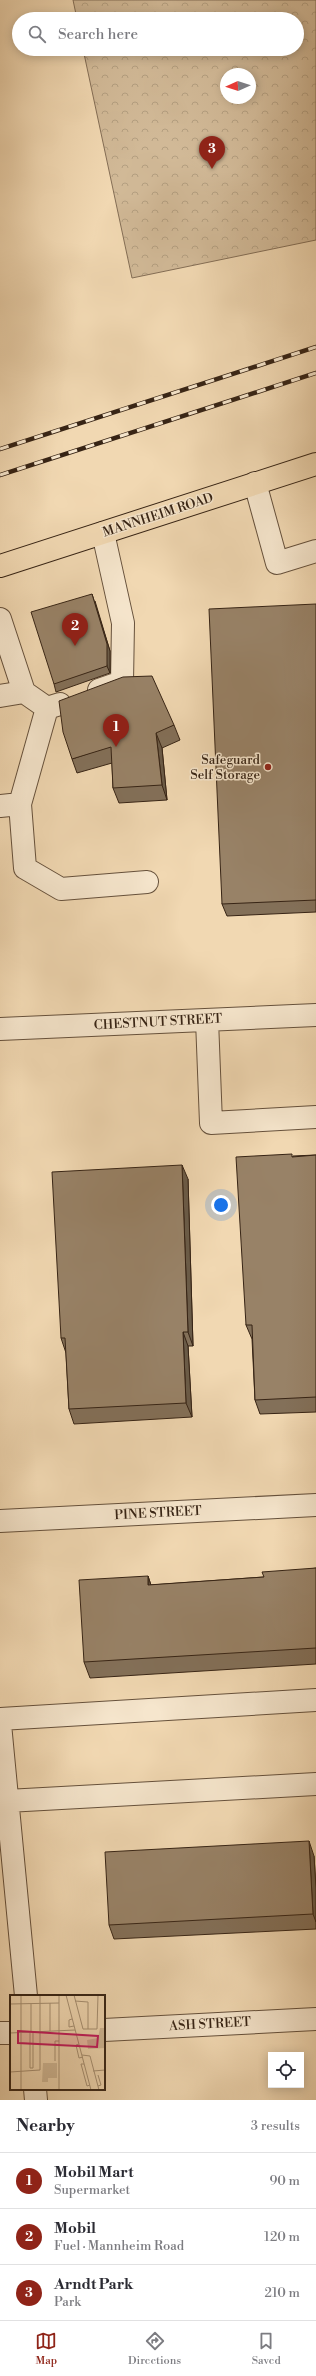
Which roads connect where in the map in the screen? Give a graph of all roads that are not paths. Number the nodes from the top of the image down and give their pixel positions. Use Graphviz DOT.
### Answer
graph roads {
  1 [pos="316,464"];
  2 [pos="255,483"];
  3 [pos="103,533"];
  4 [pos="316,551"];
  5 [pos="0,566"];
  6 [pos="0,619"];
  7 [pos="24,692"];
  8 [pos="0,696"];
  9 [pos="47,708"];
  10 [pos="10,805"];
  11 [pos="147,882"];
  12 [pos="316,1014"];
  13 [pos="207,1020"];
  14 [pos="0,1029"];
  15 [pos="316,1118"];
  16 [pos="316,1505"];
  17 [pos="0,1521"];
  18 [pos="316,1700"];
  19 [pos="0,1719"];
  20 [pos="0,1724"];
  21 [pos="2,1768"];
  22 [pos="316,1784"];
  23 [pos="7,1801"];
  24 [pos="26,1995"];
  25 [pos="316,2019"];
  26 [pos="105,2030"];
  27 [pos="35,2090"];
  28 [pos="36,2100"];
  1 -- 2 [label="main road, MANNHEIM ROAD"];
  2 -- 3 [label="main road, MANNHEIM ROAD"];
  2 -- 4 [label="street"];
  3 -- 5 [label="main road, MANNHEIM ROAD"];
  3 -- 9 [label="street"];
  6 -- 7 [label="street"];
  7 -- 8 [label="street"];
  7 -- 9 [label="street"];
  9 -- 10 [label="street"];
  10 -- 11 [label="street"];
  12 -- 13 [label="street, CHESTNUT STREET"];
  13 -- 14 [label="street, CHESTNUT STREET"];
  13 -- 15 [label="street"];
  16 -- 17 [label="street, PINE STREET"];
  18 -- 19 [label="street"];
  20 -- 21 [label="street"];
  21 -- 23 [label="street"];
  22 -- 23 [label="street"];
  23 -- 24 [label="street"];
  25 -- 26 [label="street, ASH STREET"];
  27 -- 28 [label="street"];
}
